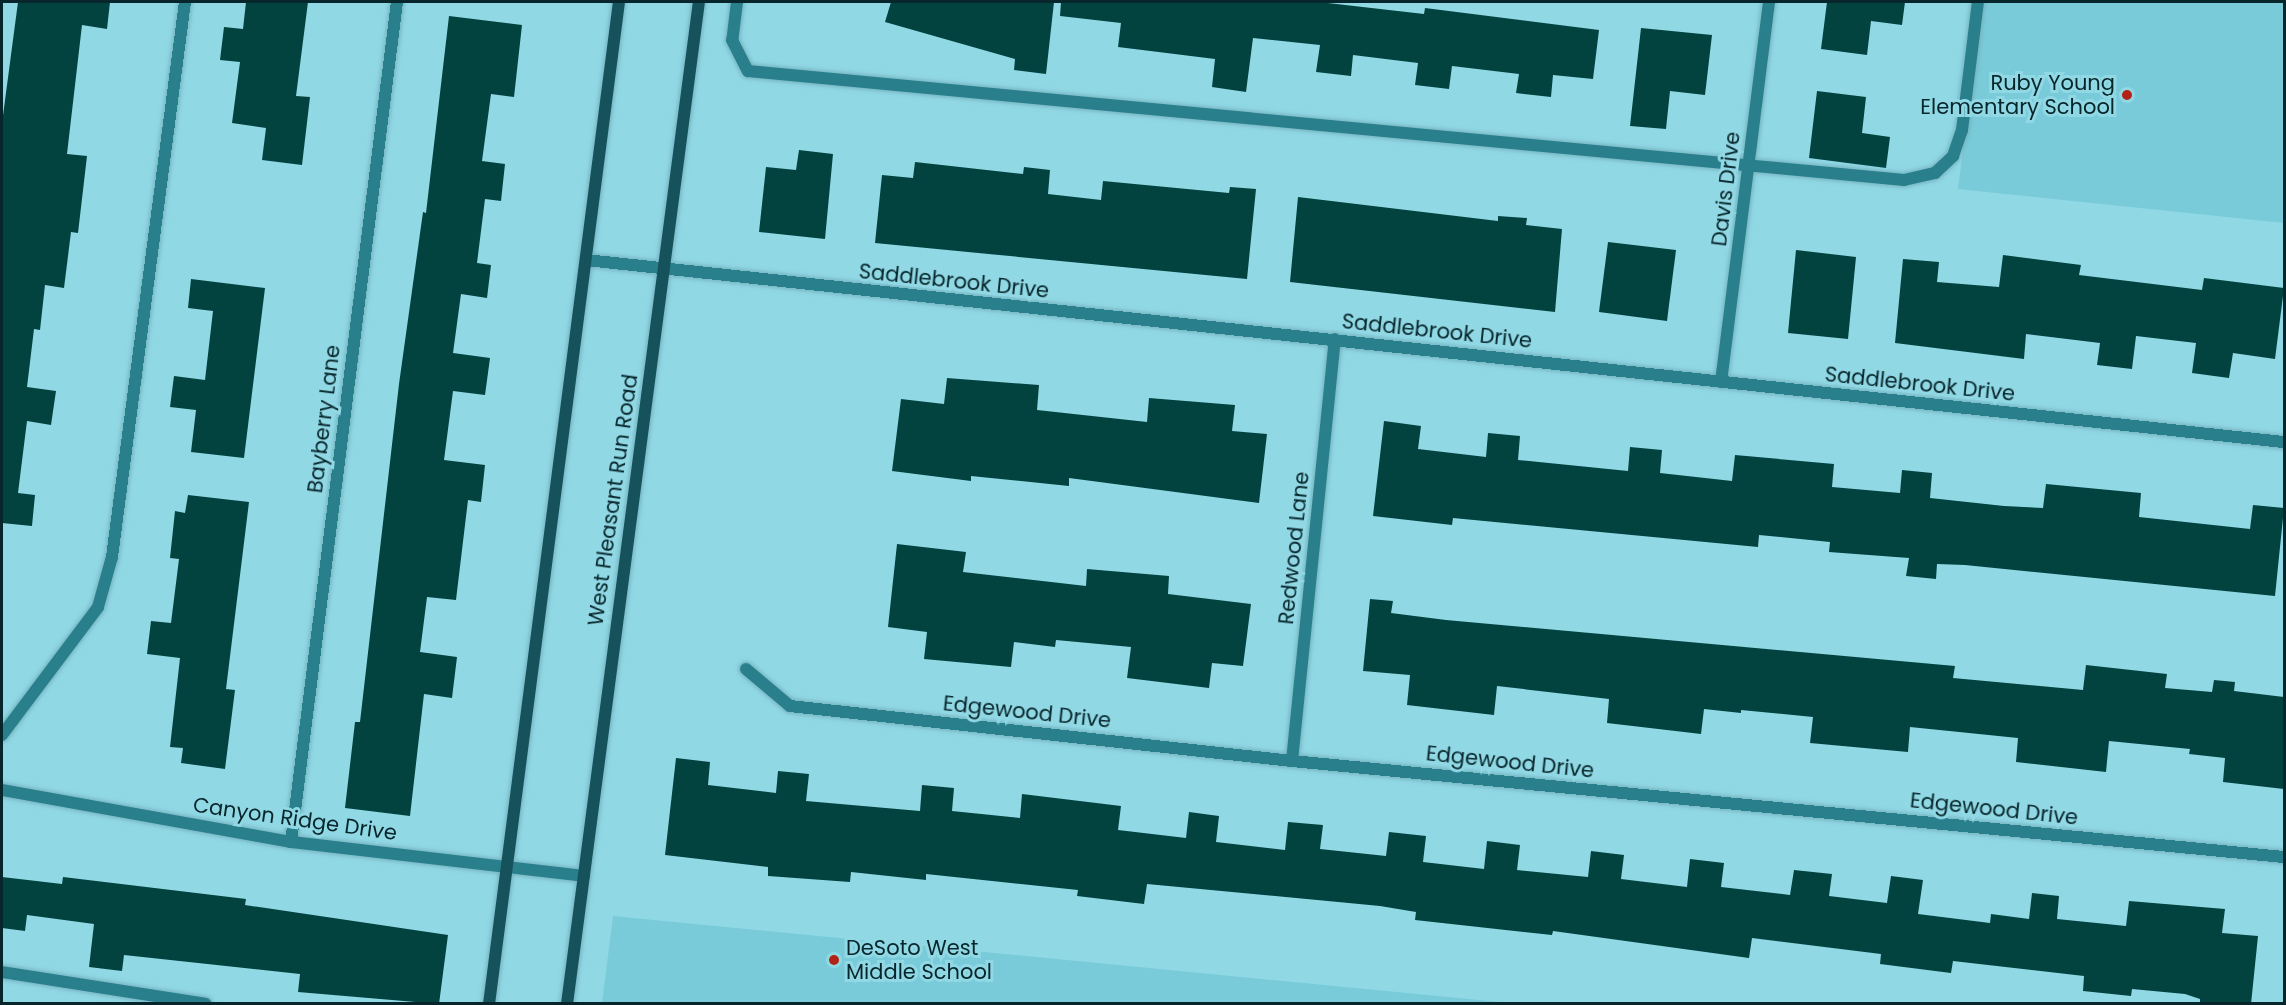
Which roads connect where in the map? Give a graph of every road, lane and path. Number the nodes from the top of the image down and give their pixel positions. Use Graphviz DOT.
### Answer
graph roads {
  1 [pos="185,2"];
  2 [pos="397,2"];
  3 [pos="619,2"];
  4 [pos="699,2"];
  5 [pos="737,2"];
  6 [pos="1769,2"];
  7 [pos="1978,2"];
  8 [pos="1748,168"];
  9 [pos="586,260"];
  10 [pos="663,271"];
  11 [pos="1335,339"];
  12 [pos="1721,382"];
  13 [pos="2284,442"];
  14 [pos="746,669"];
  15 [pos="2,735"];
  16 [pos="1292,760"];
  17 [pos="2,790"];
  18 [pos="291,842"];
  19 [pos="2284,857"];
  20 [pos="507,867"];
  21 [pos="584,876"];
  22 [pos="2,972"];
  23 [pos="206,1004"];
  24 [pos="489,1004"];
  25 [pos="567,1004"];
  1 -- 15 [label="street"];
  2 -- 18 [label="street, Bayberry Lane"];
  3 -- 9 [label="main road"];
  4 -- 10 [label="main road, West Pleasant Run Road"];
  5 -- 8 [label="street"];
  6 -- 8 [label="street, Davis Drive"];
  7 -- 8 [label="street"];
  8 -- 12 [label="street, Davis Drive"];
  9 -- 10 [label="street, Saddlebrook Drive"];
  9 -- 20 [label="main road"];
  10 -- 11 [label="street, Saddlebrook Drive"];
  10 -- 21 [label="main road, West Pleasant Run Road"];
  11 -- 12 [label="street, Saddlebrook Drive"];
  11 -- 16 [label="street, Redwood Lane"];
  12 -- 13 [label="street, Saddlebrook Drive"];
  14 -- 16 [label="street, Edgewood Drive"];
  16 -- 19 [label="street, Edgewood Drive"];
  17 -- 18 [label="street, Canyon Ridge Drive"];
  18 -- 20 [label="street, Canyon Ridge Drive"];
  20 -- 21 [label="street, Canyon Ridge Drive"];
  20 -- 24 [label="main road"];
  21 -- 25 [label="main road, West Pleasant Run Road"];
  22 -- 23 [label="street"];
}
